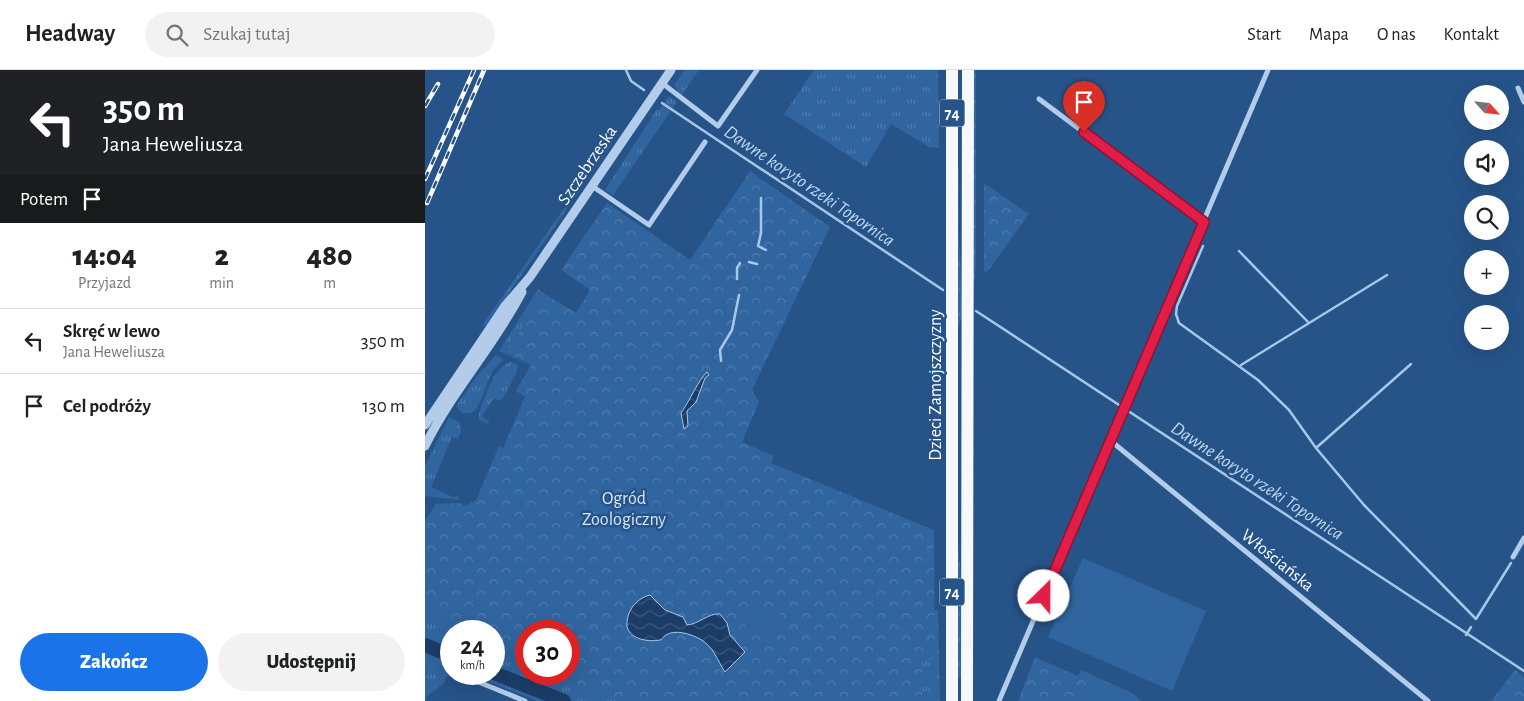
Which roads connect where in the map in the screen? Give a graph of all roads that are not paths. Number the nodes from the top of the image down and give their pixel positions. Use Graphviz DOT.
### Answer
graph roads {
  1 [pos="671,70"];
  2 [pos="757,70"];
  3 [pos="953,70"];
  4 [pos="968,70"];
  5 [pos="1268,70"];
  6 [pos="662,84"];
  7 [pos="1518,88"];
  8 [pos="1039,100"];
  9 [pos="1524,102"];
  10 [pos="705,142"];
  11 [pos="592,186"];
  12 [pos="1204,222"];
  13 [pos="530,277"];
  14 [pos="425,425"];
  15 [pos="1111,441"];
  16 [pos="425,446"];
  17 [pos="1524,538"];
  18 [pos="1513,557"];
  19 [pos="486,685"];
  20 [pos="525,701"];
  21 [pos="952,701"];
  22 [pos="967,701"];
  23 [pos="999,701"];
  24 [pos="1428,701"];
  1 -- 6 [label="street, Szczebrzeska"];
  2 -- 6 [label="street"];
  3 -- 21 [label="main road, Dzieci Zamojszczyzny / 74"];
  4 -- 22 [label="main road, Dzieci Zamojszczyzny / 74"];
  5 -- 12 [label="street"];
  6 -- 11 [label="street, Szczebrzeska"];
  7 -- 9 [label="street"];
  8 -- 12 [label="street"];
  10 -- 11 [label="street"];
  11 -- 13 [label="street, Szczebrzeska"];
  12 -- 15 [label="street"];
  13 -- 14 [label="street, Szczebrzeska"];
  13 -- 16 [label="street, Szczebrzeska"];
  15 -- 23 [label="street"];
  15 -- 24 [label="street, Włościańska"];
  17 -- 18 [label="street"];
  19 -- 20 [label="street"];
}
